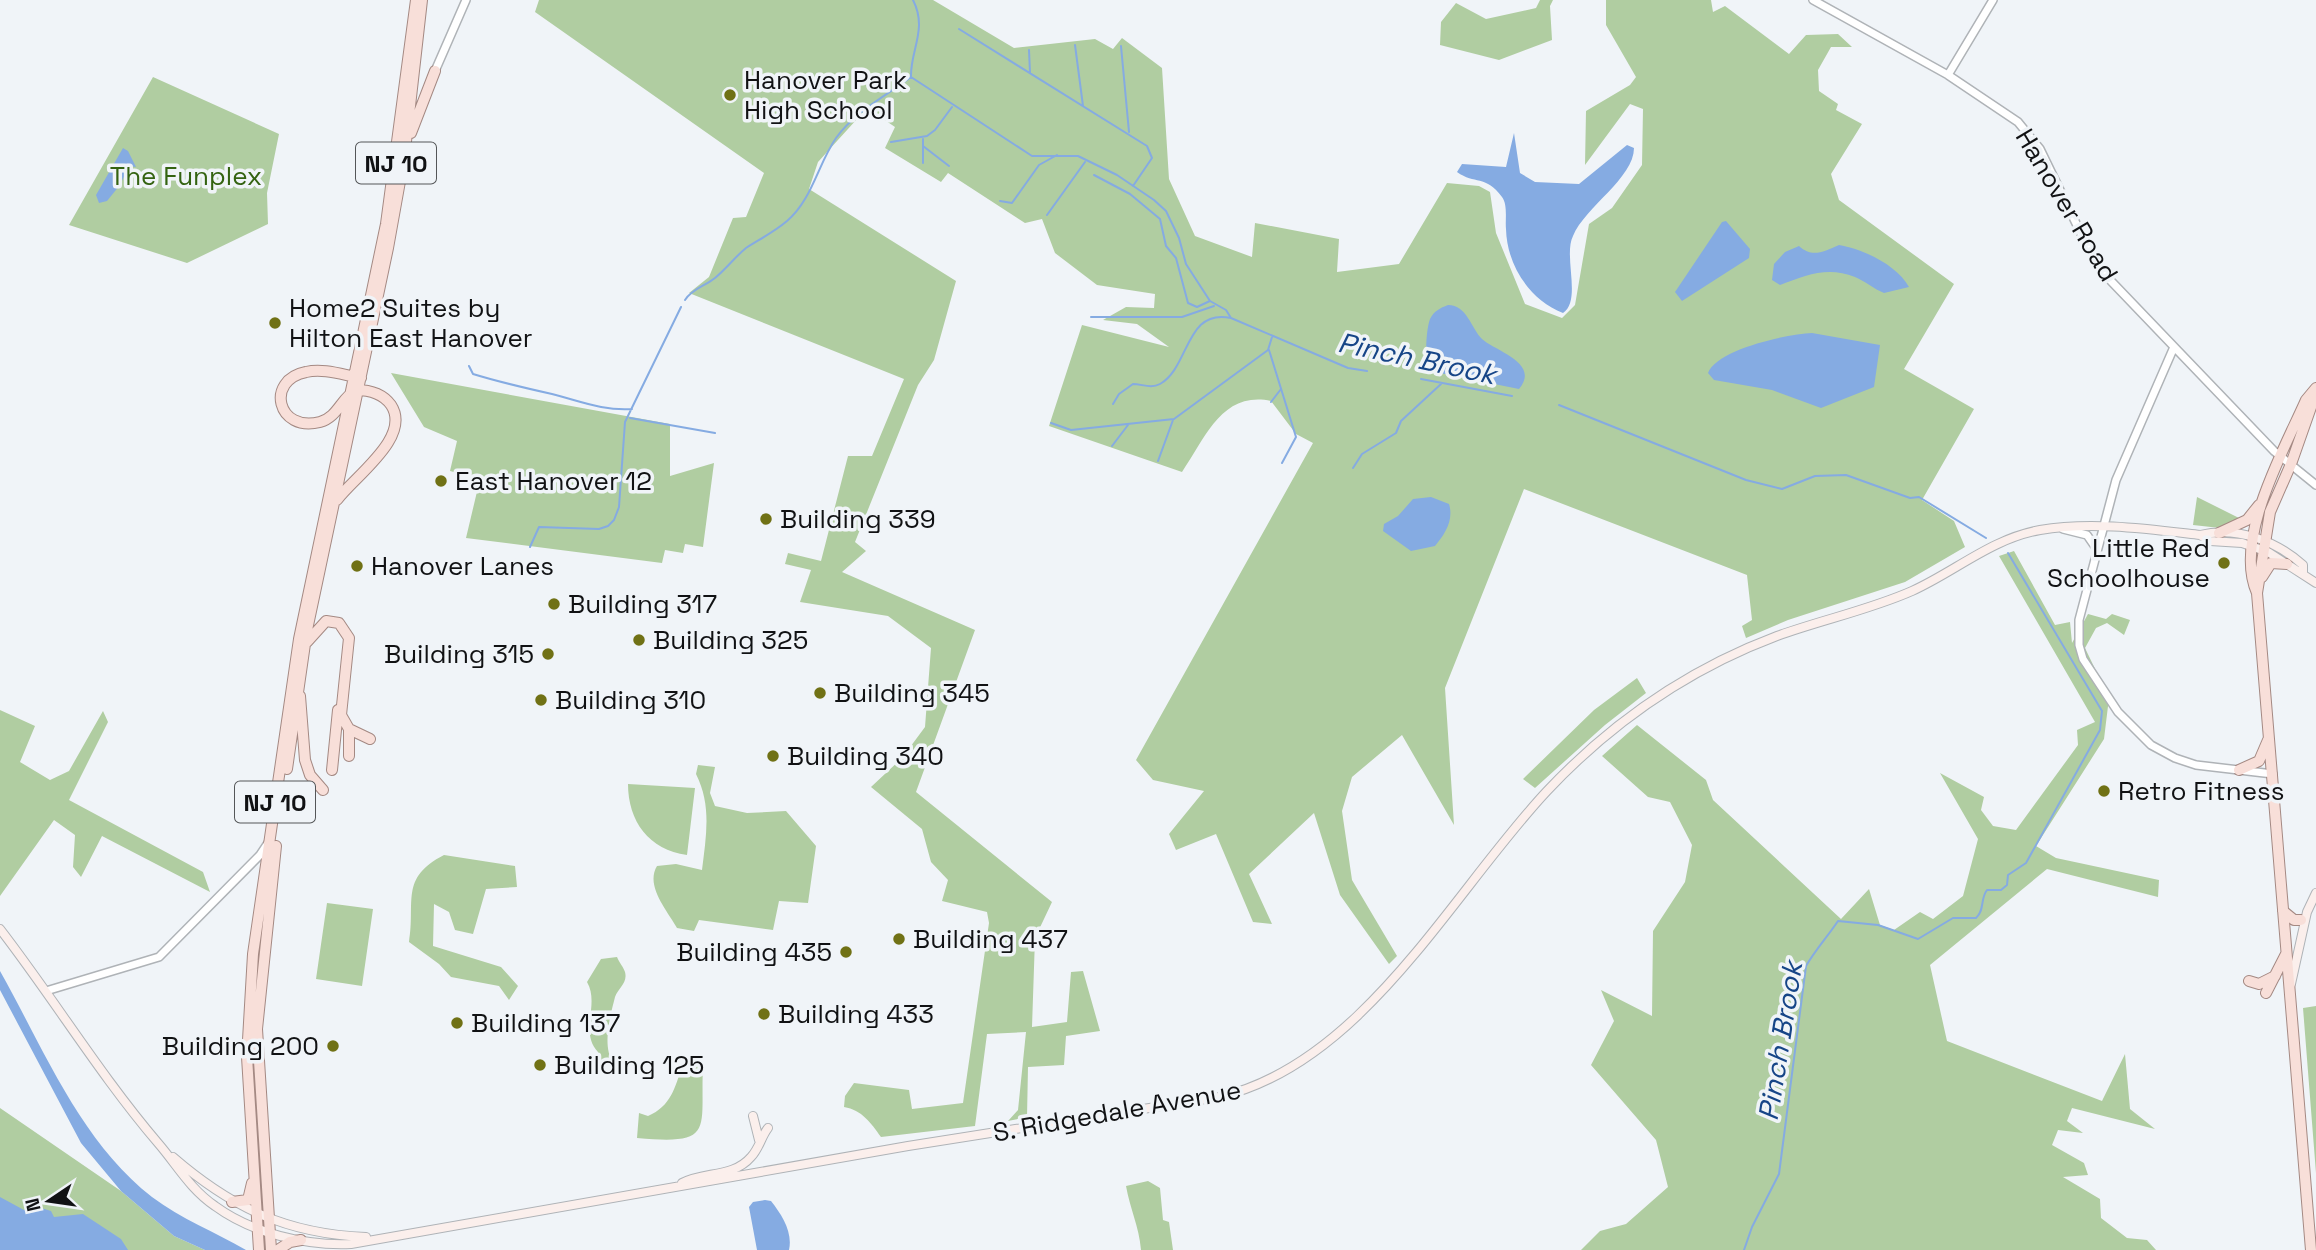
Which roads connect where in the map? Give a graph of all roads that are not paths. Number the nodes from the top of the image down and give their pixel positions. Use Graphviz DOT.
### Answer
graph roads {
  1 [pos="415,0"];
  2 [pos="422,0"];
  3 [pos="466,0"];
  4 [pos="1813,0"];
  5 [pos="1993,0"];
  6 [pos="435,71"];
  7 [pos="1948,75"];
  8 [pos="404,150"];
  9 [pos="2174,347"];
  10 [pos="358,377"];
  11 [pos="2316,387"];
  12 [pos="355,392"];
  13 [pos="2316,393"];
  14 [pos="2282,457"];
  15 [pos="2291,464"];
  16 [pos="2316,485"];
  17 [pos="2263,499"];
  18 [pos="335,503"];
  19 [pos="2059,528"];
  20 [pos="2103,528"];
  21 [pos="2220,533"];
  22 [pos="2200,535"];
  23 [pos="2258,543"];
  24 [pos="2097,550"];
  25 [pos="2287,564"];
  26 [pos="2304,573"];
  27 [pos="2260,581"];
  28 [pos="2316,583"];
  29 [pos="2257,593"];
  30 [pos="305,643"];
  31 [pos="298,688"];
  32 [pos="343,690"];
  33 [pos="349,729"];
  34 [pos="2269,736"];
  35 [pos="370,739"];
  36 [pos="349,756"];
  37 [pos="305,760"];
  38 [pos="2239,770"];
  39 [pos="2273,774"];
  40 [pos="323,790"];
  41 [pos="270,837"];
  42 [pos="2316,893"];
  43 [pos="2283,911"];
  44 [pos="2304,916"];
  45 [pos="0,929"];
  46 [pos="2287,954"];
  47 [pos="2276,975"];
  48 [pos="2249,981"];
  49 [pos="2289,987"];
  50 [pos="46,990"];
  51 [pos="2266,993"];
  52 [pos="753,1116"];
  53 [pos="768,1128"];
  54 [pos="759,1140"];
  55 [pos="160,1146"];
  56 [pos="255,1169"];
  57 [pos="673,1189"];
  58 [pos="232,1202"];
  59 [pos="258,1215"];
  60 [pos="270,1219"];
  61 [pos="259,1228"];
  62 [pos="270,1232"];
  63 [pos="382,1238"];
  64 [pos="301,1241"];
  65 [pos="259,1245"];
  66 [pos="273,1248"];
  67 [pos="2311,1250"];
  1 -- 10 [label="main road, NJ 10"];
  2 -- 8 [label="main road, NJ 10"];
  3 -- 6 [label="street"];
  4 -- 7 [label="street, Hanover Road"];
  5 -- 7 [label="street"];
  6 -- 8 [label="main road"];
  7 -- 9 [label="street, Hanover Road"];
  8 -- 10 [label="main road, NJ 10"];
  9 -- 14 [label="street, Hanover Road"];
  9 -- 20 [label="street"];
  10 -- 12 [label="main road, NJ 10"];
  10 -- 12 [label="main road"];
  11 -- 14 [label="main road"];
  12 -- 18 [label="main road, NJ 10"];
  12 -- 18 [label="main road"];
  12 -- 41 [label="main road, NJ 10"];
  13 -- 15 [label="main road"];
  14 -- 15 [label="street, Hanover Road"];
  14 -- 17 [label="main road"];
  15 -- 16 [label="street, Hanover Road"];
  15 -- 23 [label="main road"];
  17 -- 21 [label="main road"];
  17 -- 23 [label="main road"];
  18 -- 30 [label="main road, NJ 10"];
  19 -- 20 [label="main road, S. Ridgedale Avenue"];
  19 -- 24 [label="street"];
  19 -- 57 [label="main road, S. Ridgedale Avenue"];
  20 -- 22 [label="main road, S. Ridgedale Avenue"];
  20 -- 24 [label="street"];
  21 -- 22 [label="main road"];
  21 -- 23 [label="main road"];
  22 -- 23 [label="main road"];
  23 -- 25 [label="main road"];
  23 -- 26 [label="main road"];
  23 -- 27 [label="main road"];
  23 -- 29 [label="main road"];
  24 -- 38 [label="street"];
  25 -- 26 [label="main road"];
  25 -- 27 [label="main road"];
  26 -- 28 [label="main road"];
  27 -- 29 [label="main road"];
  29 -- 34 [label="main road"];
  30 -- 31 [label="main road, NJ 10"];
  30 -- 32 [label="main road"];
  31 -- 37 [label="main road"];
  31 -- 60 [label="main road, NJ 10"];
  32 -- 33 [label="main road"];
  32 -- 37 [label="main road"];
  33 -- 35 [label="main road"];
  33 -- 36 [label="main road"];
  34 -- 38 [label="main road"];
  34 -- 39 [label="main road"];
  37 -- 40 [label="main road"];
  38 -- 39 [label="street"];
  39 -- 43 [label="main road"];
  41 -- 50 [label="street"];
  41 -- 56 [label="main road, NJ 10"];
  42 -- 44 [label="main road"];
  43 -- 44 [label="main road"];
  43 -- 46 [label="main road"];
  44 -- 49 [label="main road"];
  45 -- 50 [label="main road"];
  46 -- 47 [label="main road"];
  46 -- 49 [label="main road"];
  47 -- 48 [label="main road"];
  47 -- 51 [label="main road"];
  49 -- 67 [label="main road"];
  50 -- 55 [label="main road"];
  52 -- 54 [label="main road"];
  53 -- 54 [label="main road"];
  54 -- 57 [label="main road"];
  55 -- 58 [label="main road"];
  55 -- 61 [label="main road"];
  56 -- 58 [label="main road"];
  56 -- 59 [label="main road, NJ 10"];
  57 -- 63 [label="main road"];
  58 -- 59 [label="main road"];
  59 -- 60 [label="main road"];
  59 -- 61 [label="main road, NJ 10"];
  60 -- 62 [label="main road, NJ 10"];
  60 -- 63 [label="main road"];
  61 -- 62 [label="main road"];
  61 -- 65 [label="main road, NJ 10"];
  62 -- 64 [label="main road"];
  62 -- 66 [label="main road, NJ 10"];
  63 -- 64 [label="main road"];
  64 -- 66 [label="main road"];
}
